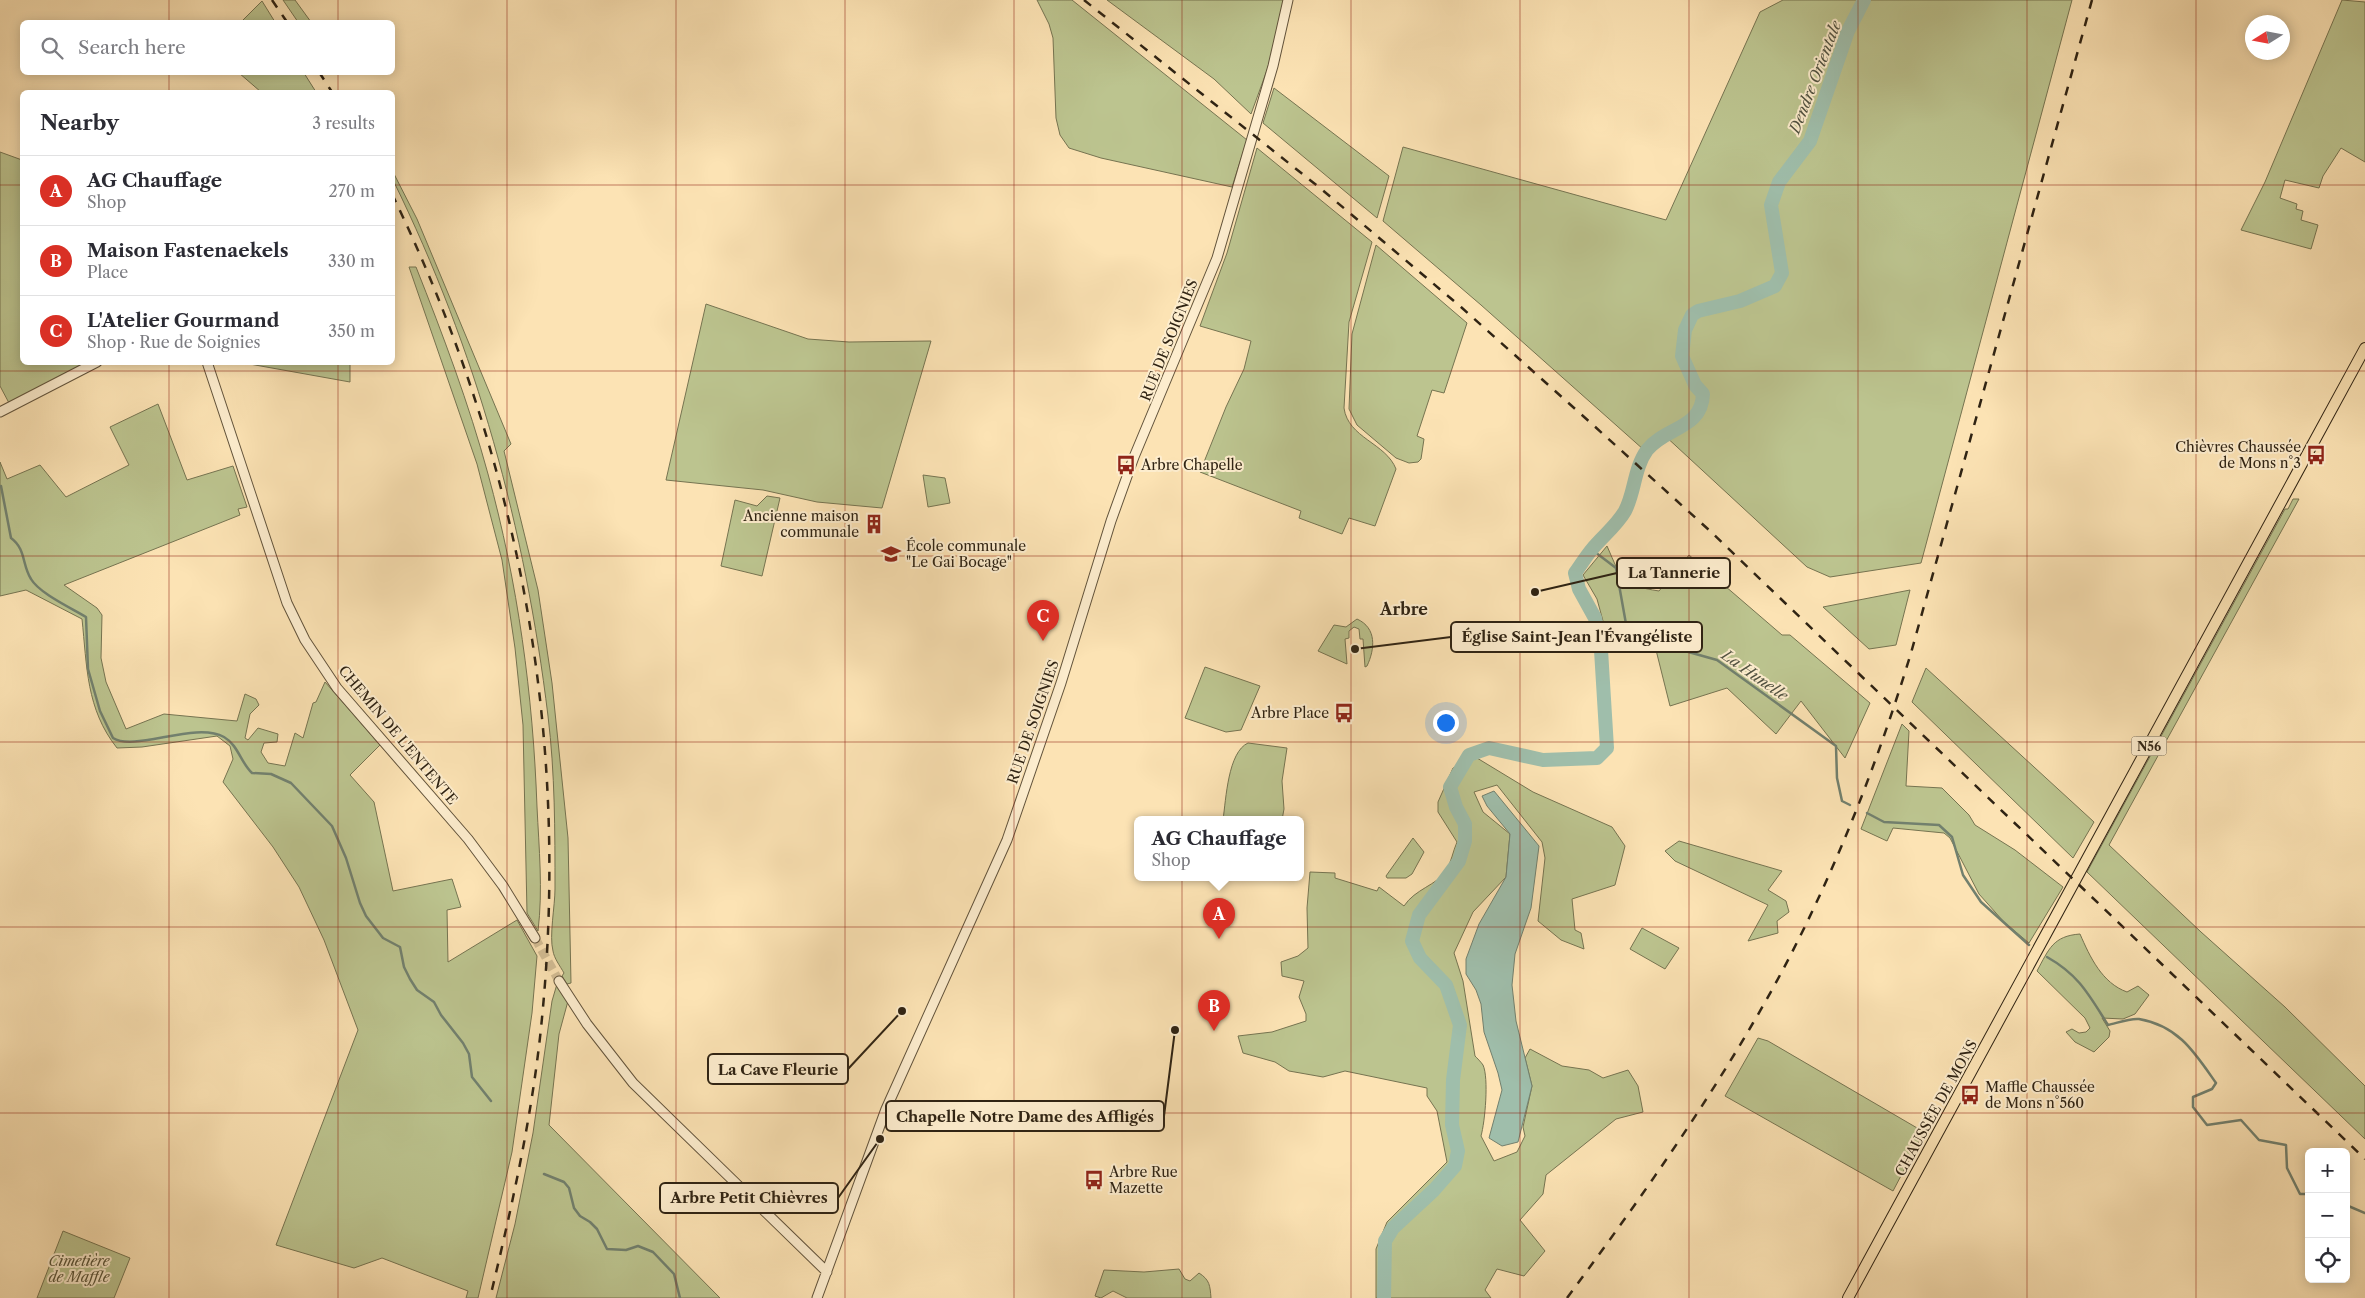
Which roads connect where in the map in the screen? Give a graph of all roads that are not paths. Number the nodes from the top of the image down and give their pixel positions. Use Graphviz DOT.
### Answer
graph roads {
  1 [pos="1288,0"];
  2 [pos="2365,348"];
  3 [pos="91,365"];
  4 [pos="209,365"];
  5 [pos="0,412"];
  6 [pos="535,938"];
  7 [pos="559,981"];
  8 [pos="827,1272"];
  9 [pos="817,1298"];
  10 [pos="1848,1298"];
  1 -- 8 [label="street, RUE DE SOIGNIES"];
  2 -- 10 [label="main road, CHAUSSÉE DE MONS / N56"];
  3 -- 5 [label="street"];
  4 -- 6 [label="street, CHEMIN DE L'ENTENTE"];
  7 -- 8 [label="street"];
  8 -- 9 [label="street, RUE DE SOIGNIES"];
}
